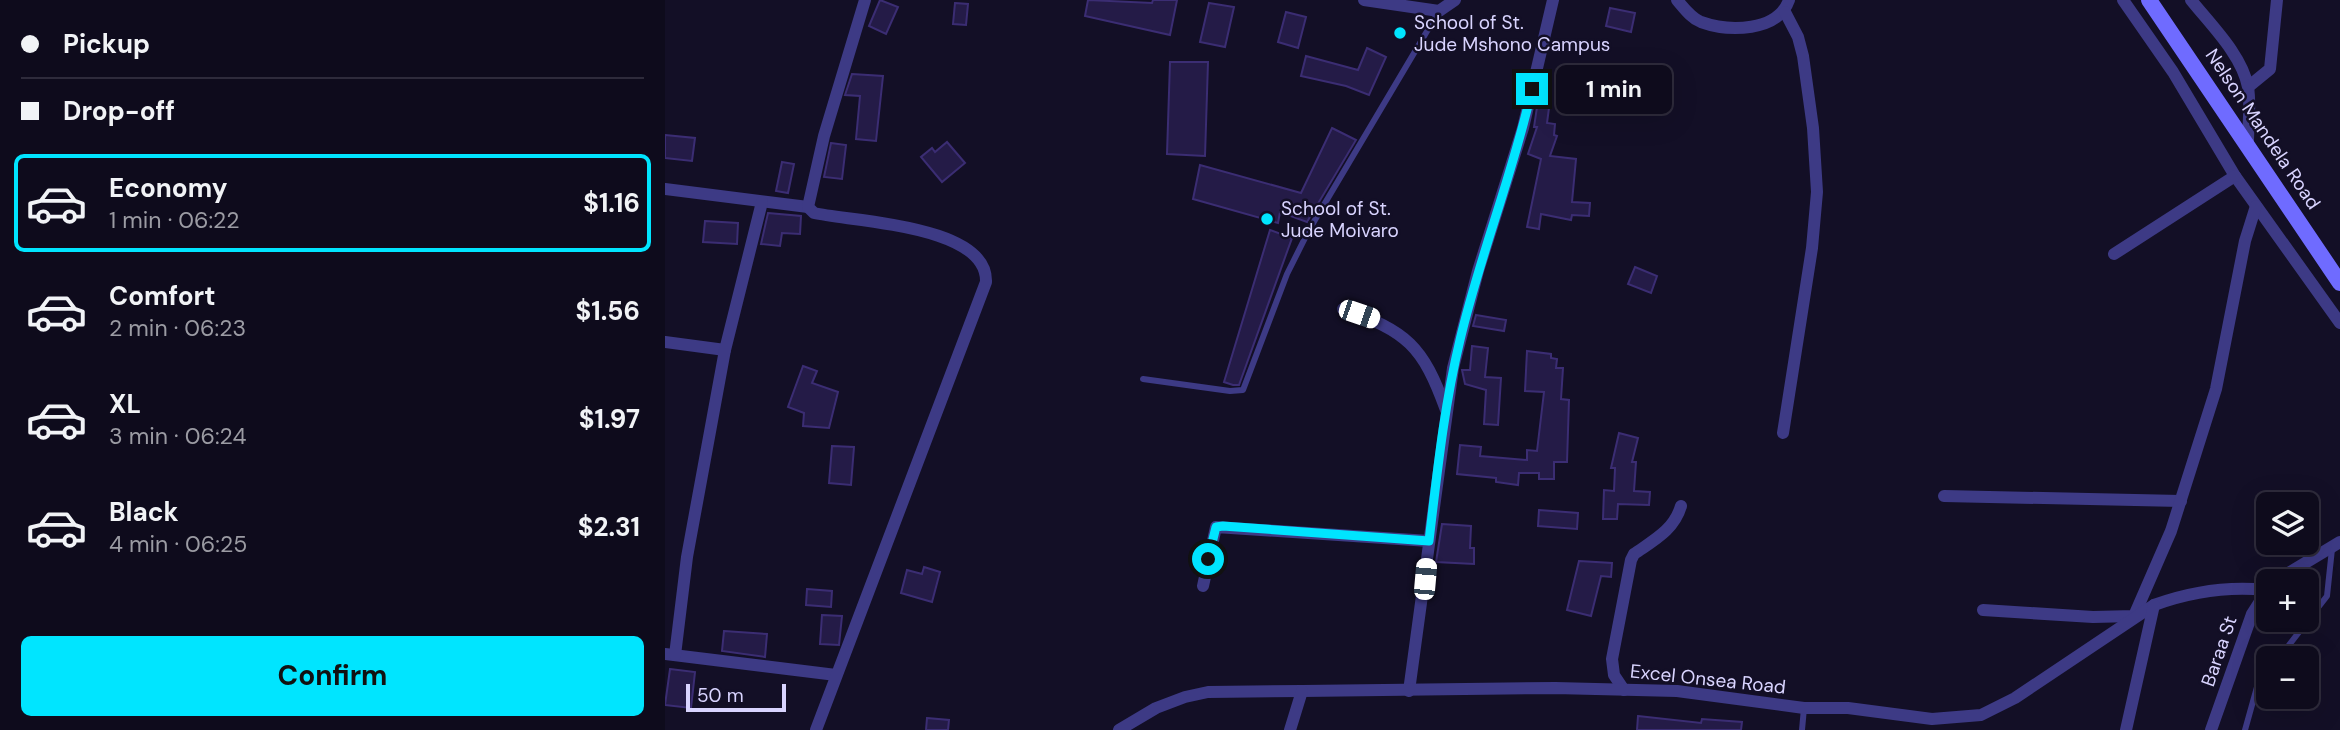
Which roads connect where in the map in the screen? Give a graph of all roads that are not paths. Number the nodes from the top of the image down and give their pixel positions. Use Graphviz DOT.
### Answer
graph roads {
  1 [pos="865,0"];
  2 [pos="1364,0"];
  3 [pos="1455,0"];
  4 [pos="1553,0"];
  5 [pos="1677,0"];
  6 [pos="2123,0"];
  7 [pos="2149,0"];
  8 [pos="2192,0"];
  9 [pos="2277,0"];
  10 [pos="1787,6"];
  11 [pos="1439,11"];
  12 [pos="2248,87"];
  13 [pos="2248,142"];
  14 [pos="2235,176"];
  15 [pos="665,189"];
  16 [pos="762,202"];
  17 [pos="2256,206"];
  18 [pos="807,207"];
  19 [pos="2114,254"];
  20 [pos="2340,283"];
  21 [pos="1343,309"];
  22 [pos="2340,323"];
  23 [pos="665,342"];
  24 [pos="725,350"];
  25 [pos="1143,379"];
  26 [pos="1446,411"];
  27 [pos="1783,433"];
  28 [pos="1944,496"];
  29 [pos="2182,500"];
  30 [pos="1681,506"];
  31 [pos="1429,541"];
  32 [pos="2336,545"];
  33 [pos="2298,569"];
  34 [pos="1203,586"];
  35 [pos="2256,588"];
  36 [pos="2154,605"];
  37 [pos="2256,608"];
  38 [pos="1983,610"];
  39 [pos="2134,615"];
  40 [pos="2288,646"];
  41 [pos="670,655"];
  42 [pos="837,675"];
  43 [pos="1624,690"];
  44 [pos="1302,691"];
  45 [pos="1409,691"];
  46 [pos="2256,691"];
  47 [pos="1804,708"];
  48 [pos="1931,724"];
  49 [pos="816,730"];
  50 [pos="1119,730"];
  51 [pos="1290,730"];
  52 [pos="1801,730"];
  53 [pos="2126,730"];
  54 [pos="2211,730"];
  55 [pos="2245,730"];
  1 -- 18 [label="street"];
  2 -- 11 [label="street"];
  3 -- 11 [label="street"];
  4 -- 26 [label="street"];
  5 -- 10 [label="street"];
  6 -- 14 [label="street"];
  7 -- 13 [label="main road, Nelson Mandela Road"];
  8 -- 12 [label="street"];
  9 -- 12 [label="street"];
  10 -- 27 [label="street"];
  11 -- 25 [label="lane"];
  12 -- 13 [label="street"];
  13 -- 20 [label="main road, Nelson Mandela Road"];
  14 -- 17 [label="street"];
  14 -- 19 [label="street"];
  15 -- 16 [label="street"];
  16 -- 18 [label="street"];
  16 -- 24 [label="street"];
  17 -- 22 [label="street"];
  17 -- 29 [label="street"];
  18 -- 42 [label="street"];
  21 -- 26 [label="street"];
  23 -- 24 [label="street"];
  24 -- 41 [label="street"];
  26 -- 31 [label="street"];
  28 -- 29 [label="street"];
  29 -- 39 [label="street"];
  30 -- 43 [label="street"];
  31 -- 34 [label="street"];
  31 -- 45 [label="street"];
  32 -- 33 [label="street"];
  32 -- 40 [label="lane"];
  35 -- 36 [label="street, Excel Onsea Road"];
  36 -- 39 [label="street, Excel Onsea Road"];
  36 -- 53 [label="street"];
  37 -- 54 [label="street, Baraa St"];
  38 -- 39 [label="street"];
  39 -- 48 [label="street, Excel Onsea Road"];
  41 -- 42 [label="street"];
  42 -- 49 [label="street"];
  43 -- 45 [label="street, Excel Onsea Road"];
  43 -- 47 [label="street, Excel Onsea Road"];
  44 -- 45 [label="street, Excel Onsea Road"];
  44 -- 50 [label="street, Excel Onsea Road"];
  44 -- 51 [label="street"];
  46 -- 55 [label="lane"];
  47 -- 48 [label="street, Excel Onsea Road"];
  47 -- 52 [label="lane"];
}
